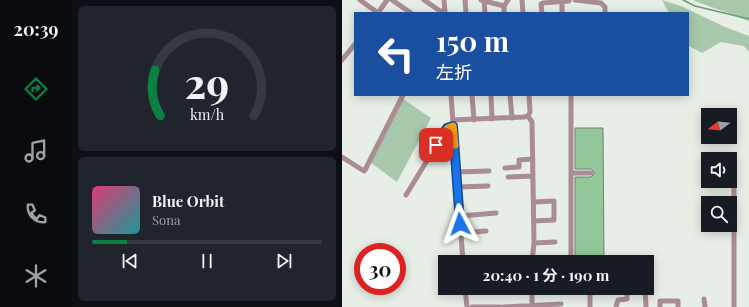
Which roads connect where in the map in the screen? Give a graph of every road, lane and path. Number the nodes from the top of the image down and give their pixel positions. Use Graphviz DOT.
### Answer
graph roads {
  1 [pos="360,0"];
  2 [pos="387,0"];
  3 [pos="392,0"];
  4 [pos="424,0"];
  5 [pos="444,0"];
  6 [pos="465,0"];
  7 [pos="483,0"];
  8 [pos="508,0"];
  9 [pos="522,0"];
  10 [pos="562,0"];
  11 [pos="569,0"];
  12 [pos="575,0"];
  13 [pos="504,6"];
  14 [pos="377,12"];
  15 [pos="379,12"];
  16 [pos="410,12"];
  17 [pos="445,12"];
  18 [pos="466,12"];
  19 [pos="485,12"];
  20 [pos="504,12"];
  21 [pos="523,12"];
  22 [pos="542,12"];
  23 [pos="562,12"];
  24 [pos="605,12"];
  25 [pos="354,45"];
  26 [pos="342,60"];
  27 [pos="402,96"];
  28 [pos="451,96"];
  29 [pos="472,96"];
  30 [pos="491,96"];
  31 [pos="510,96"];
  32 [pos="529,96"];
  33 [pos="571,96"];
  34 [pos="528,116"];
  35 [pos="512,118"];
  36 [pos="492,119"];
  37 [pos="474,120"];
  38 [pos="453,123"];
  39 [pos="342,156"];
  40 [pos="533,159"];
  41 [pos="505,168"];
  42 [pos="489,171"];
  43 [pos="456,172"];
  44 [pos="571,173"];
  45 [pos="591,173"];
  46 [pos="533,176"];
  47 [pos="508,177"];
  48 [pos="458,186"];
  49 [pos="488,186"];
  50 [pos="734,188"];
  51 [pos="406,196"];
  52 [pos="534,202"];
  53 [pos="496,213"];
  54 [pos="460,216"];
  55 [pos="534,221"];
  56 [pos="486,231"];
  57 [pos="461,232"];
  58 [pos="555,242"];
  59 [pos="534,244"];
  60 [pos="463,255"];
  61 [pos="533,255"];
  62 [pos="571,255"];
  63 [pos="465,295"];
  64 [pos="532,295"];
  65 [pos="590,295"];
  66 [pos="627,295"];
  67 [pos="646,295"];
  68 [pos="704,299"];
  69 [pos="561,304"];
  70 [pos="532,305"];
  71 [pos="466,307"];
  72 [pos="472,307"];
  73 [pos="503,307"];
  74 [pos="590,307"];
  75 [pos="616,307"];
  76 [pos="646,307"];
  77 [pos="660,307"];
  78 [pos="678,307"];
  79 [pos="705,307"];
  80 [pos="734,307"];
  1 -- 14 [label="street"];
  2 -- 15 [label="street"];
  3 -- 16 [label="street"];
  4 -- 17 [label="street"];
  5 -- 17 [label="street"];
  6 -- 18 [label="street"];
  7 -- 13 [label="street"];
  7 -- 19 [label="street"];
  8 -- 13 [label="street"];
  9 -- 21 [label="street"];
  10 -- 11 [label="street"];
  10 -- 22 [label="street"];
  10 -- 23 [label="street"];
  12 -- 24 [label="street"];
  13 -- 20 [label="street"];
  25 -- 26 [label="street"];
  27 -- 39 [label="street"];
  28 -- 38 [label="street"];
  29 -- 37 [label="street"];
  30 -- 36 [label="street"];
  31 -- 35 [label="street"];
  32 -- 34 [label="street"];
  33 -- 44 [label="street"];
  34 -- 35 [label="street"];
  34 -- 40 [label="street"];
  35 -- 36 [label="street"];
  36 -- 37 [label="street"];
  37 -- 38 [label="street"];
  38 -- 43 [label="street"];
  38 -- 51 [label="street"];
  40 -- 41 [label="street"];
  40 -- 46 [label="street"];
  42 -- 43 [label="street"];
  43 -- 48 [label="street"];
  44 -- 45 [label="street"];
  44 -- 62 [label="street"];
  46 -- 47 [label="street"];
  46 -- 52 [label="street"];
  48 -- 49 [label="street"];
  48 -- 54 [label="street"];
  50 -- 80 [label="street"];
  52 -- 55 [label="street"];
  52 -- 55 [label="street"];
  53 -- 54 [label="street"];
  54 -- 57 [label="street"];
  55 -- 59 [label="street"];
  56 -- 57 [label="street"];
  57 -- 60 [label="street"];
  58 -- 59 [label="street"];
  59 -- 61 [label="street"];
  63 -- 71 [label="street"];
  64 -- 70 [label="street"];
  65 -- 74 [label="street"];
  66 -- 75 [label="street"];
  67 -- 76 [label="street"];
  68 -- 79 [label="street"];
  69 -- 70 [label="street"];
  70 -- 73 [label="street"];
  72 -- 73 [label="street"];
  77 -- 78 [label="street"];
}
